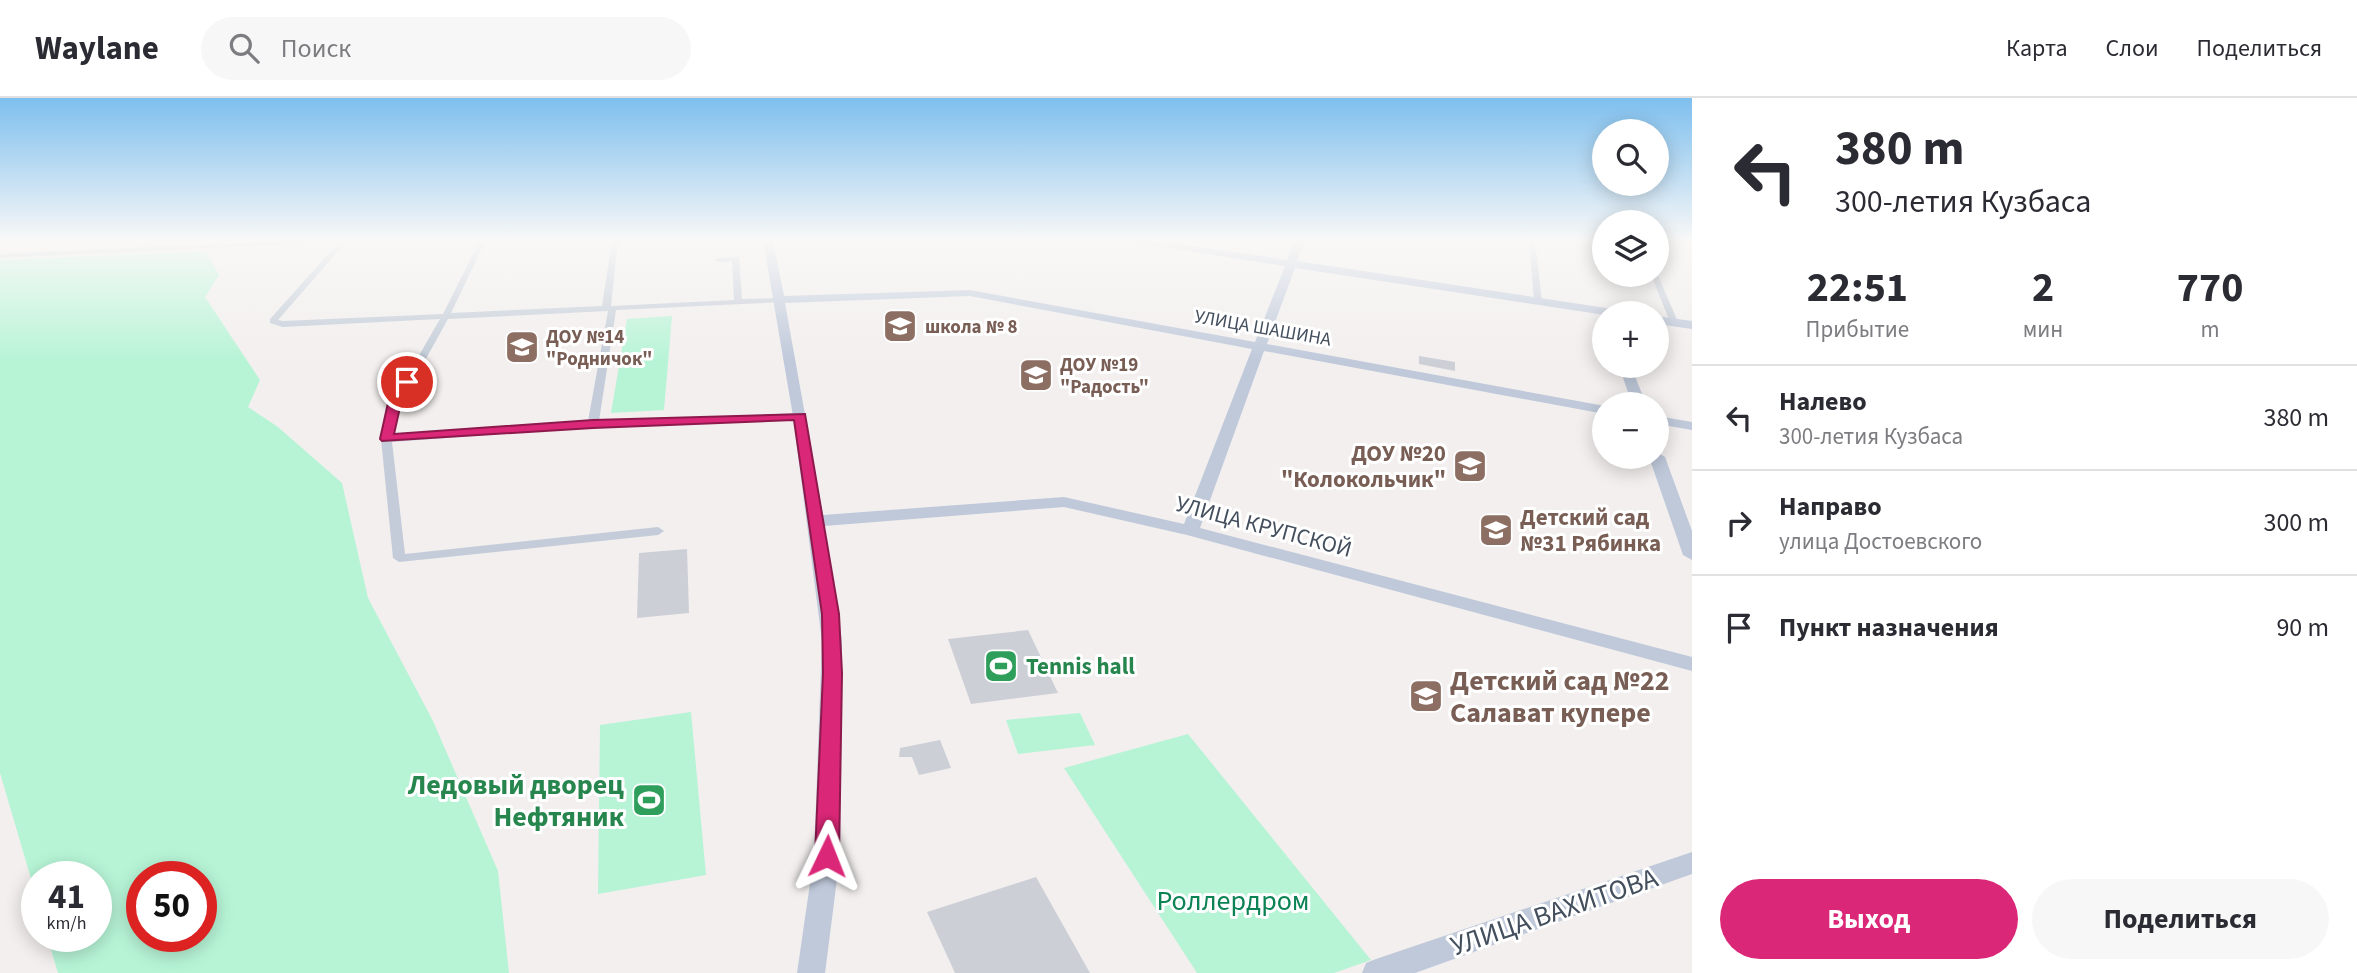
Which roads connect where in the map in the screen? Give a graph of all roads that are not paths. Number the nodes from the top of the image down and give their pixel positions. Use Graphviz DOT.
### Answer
graph roads {
  1 [pos="308,281"];
  2 [pos="462,281"];
  3 [pos="611,281"];
  4 [pos="737,281"];
  5 [pos="776,281"];
  6 [pos="1285,281"];
  7 [pos="1400,281"];
  8 [pos="1536,281"];
  9 [pos="1660,287"];
  10 [pos="780,300"];
  11 [pos="738,302"];
  12 [pos="1538,302"];
  13 [pos="609,309"];
  14 [pos="1592,310"];
  15 [pos="444,316"];
  16 [pos="1669,321"];
  17 [pos="1674,322"];
  18 [pos="1692,325"];
  19 [pos="1260,346"];
  20 [pos="1592,408"];
  21 [pos="800,416"];
  22 [pos="1669,422"];
  23 [pos="593,424"];
  24 [pos="1692,426"];
  25 [pos="386,439"];
  26 [pos="1661,469"];
  27 [pos="816,521"];
  28 [pos="658,531"];
  29 [pos="1189,531"];
  30 [pos="1692,555"];
  31 [pos="1692,664"];
  32 [pos="1692,863"];
  33 [pos="811,973"];
  34 [pos="1376,973"];
  1 -- 15 [label="street, УЛИЦА ШАШИНА"];
  2 -- 15 [label="street"];
  3 -- 13 [label="street"];
  4 -- 11 [label="street"];
  5 -- 10 [label="street"];
  6 -- 19 [label="street"];
  7 -- 12 [label="street"];
  8 -- 12 [label="street"];
  9 -- 17 [label="street"];
  10 -- 11 [label="street, УЛИЦА ШАШИНА"];
  10 -- 19 [label="street, УЛИЦА ШАШИНА"];
  10 -- 21 [label="street"];
  11 -- 13 [label="street, УЛИЦА ШАШИНА"];
  12 -- 14 [label="street"];
  13 -- 15 [label="street, УЛИЦА ШАШИНА"];
  13 -- 23 [label="street"];
  15 -- 25 [label="street"];
  16 -- 17 [label="street"];
  17 -- 18 [label="street"];
  19 -- 20 [label="street, УЛИЦА ШАШИНА"];
  19 -- 29 [label="street"];
  21 -- 23 [label="street"];
  21 -- 27 [label="street"];
  22 -- 24 [label="street"];
  23 -- 25 [label="street"];
  25 -- 28 [label="street"];
  26 -- 30 [label="street"];
  27 -- 29 [label="street, УЛИЦА КРУПСКОЙ"];
  27 -- 33 [label="street"];
  29 -- 31 [label="street, УЛИЦА КРУПСКОЙ"];
  32 -- 34 [label="street, УЛИЦА ВАХИТОВА"];
}
